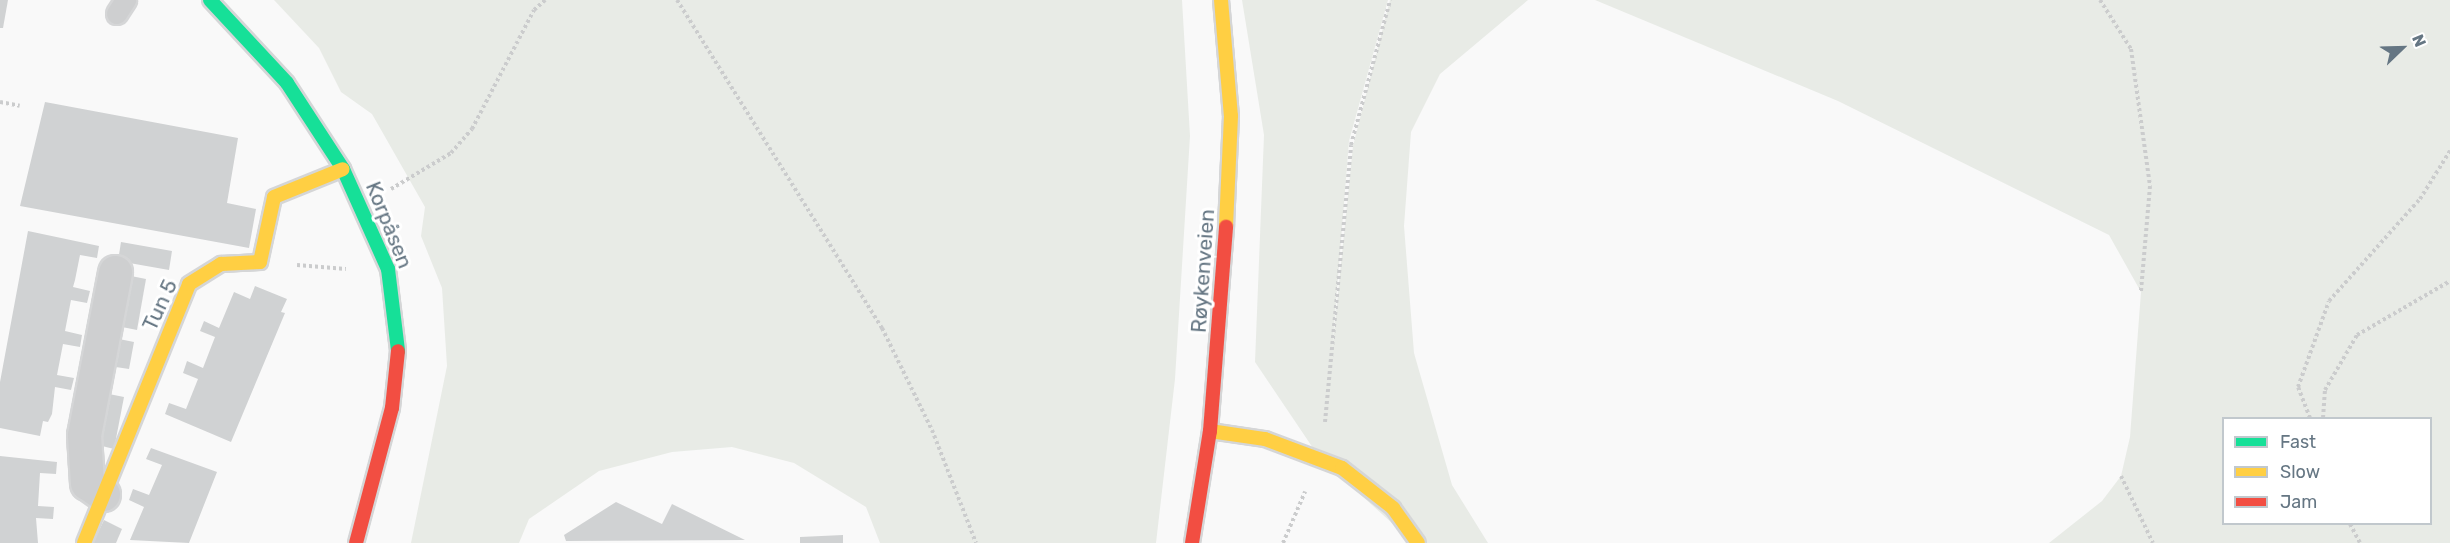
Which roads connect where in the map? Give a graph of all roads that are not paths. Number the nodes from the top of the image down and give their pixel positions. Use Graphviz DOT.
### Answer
graph roads {
  1 [pos="210,0"];
  2 [pos="1221,0"];
  3 [pos="343,169"];
  4 [pos="115,272"];
  5 [pos="1210,431"];
  6 [pos="103,494"];
  7 [pos="84,543"];
  8 [pos="356,543"];
  9 [pos="1192,543"];
  10 [pos="1418,543"];
  1 -- 3 [label="street, Korpåsen"];
  2 -- 5 [label="street, Røykenveien"];
  3 -- 6 [label="street, Tun 5"];
  3 -- 8 [label="street, Korpåsen"];
  4 -- 6 [label="street"];
  5 -- 9 [label="street, Røykenveien"];
  5 -- 10 [label="street"];
  6 -- 7 [label="street, Tun 5"];
}
